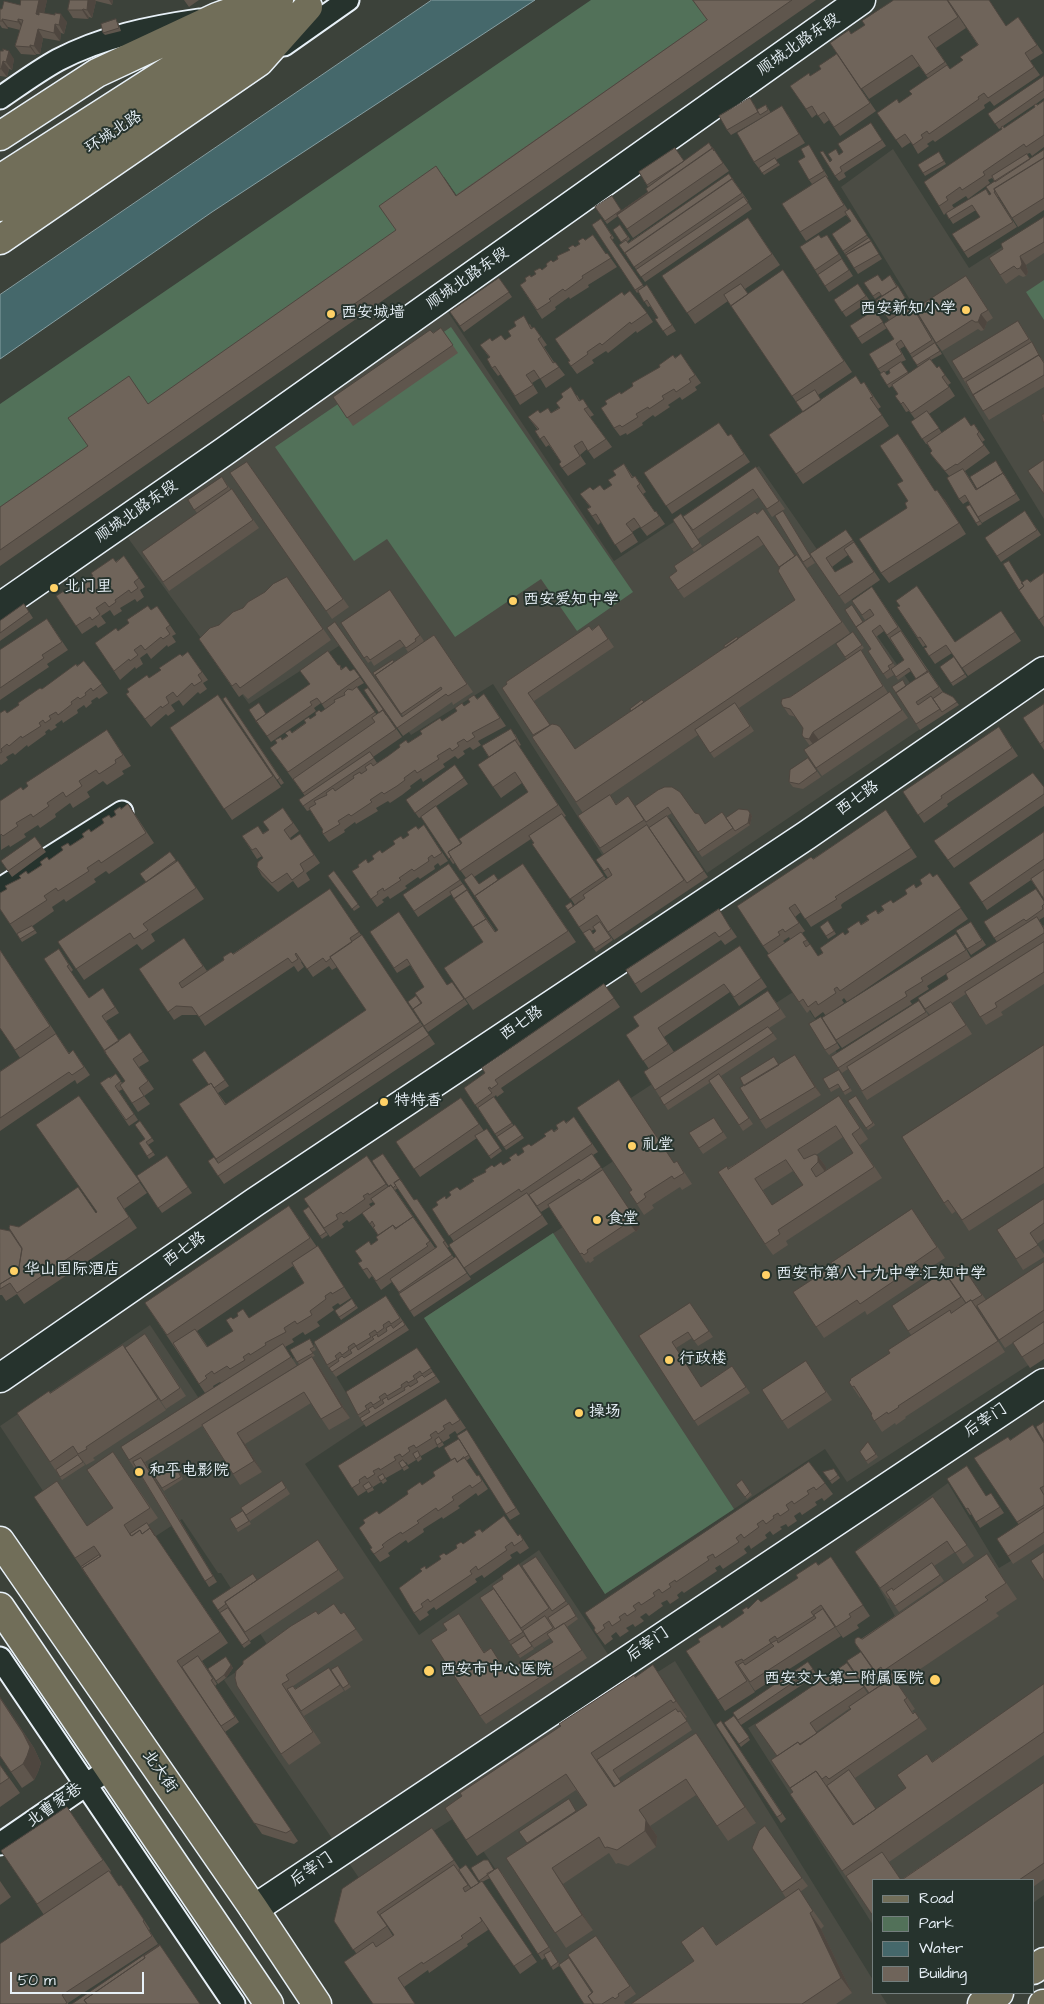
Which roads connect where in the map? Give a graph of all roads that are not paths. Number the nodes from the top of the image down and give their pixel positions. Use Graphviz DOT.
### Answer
graph roads {
  1 [pos="241,0"];
  2 [pos="265,0"];
  3 [pos="279,0"];
  4 [pos="348,0"];
  5 [pos="861,0"];
  6 [pos="313,3"];
  7 [pos="220,39"];
  8 [pos="259,62"];
  9 [pos="0,98"];
  10 [pos="0,136"];
  11 [pos="0,179"];
  12 [pos="0,207"];
  13 [pos="0,240"];
  14 [pos="0,607"];
  15 [pos="1044,671"];
  16 [pos="127,808"];
  17 [pos="0,889"];
  18 [pos="0,1378"];
  19 [pos="1044,1383"];
  20 [pos="0,1541"];
  21 [pos="0,1607"];
  22 [pos="0,1658"];
  23 [pos="110,1768"];
  24 [pos="87,1784"];
  25 [pos="0,1844"];
  26 [pos="254,1909"];
  27 [pos="997,1994"];
  28 [pos="234,2004"];
  29 [pos="269,2004"];
  30 [pos="317,2004"];
  31 [pos="982,2004"];
  1 -- 7 [label="street"];
  2 -- 7 [label="main road"];
  3 -- 7 [label="main road"];
  4 -- 8 [label="street"];
  5 -- 14 [label="street, 顺城北路东段"];
  6 -- 7 [label="main road"];
  6 -- 8 [label="main road"];
  7 -- 9 [label="street"];
  7 -- 10 [label="main road"];
  7 -- 11 [label="main road, 环城北路"];
  7 -- 12 [label="main road, 环城北路"];
  8 -- 13 [label="main road"];
  15 -- 18 [label="street, 西七路"];
  16 -- 17 [label="street"];
  19 -- 26 [label="street, 后宰门"];
  20 -- 26 [label="main road, 北大街"];
  21 -- 23 [label="main road"];
  22 -- 24 [label="street"];
  23 -- 24 [label="street, 北曹家巷"];
  23 -- 29 [label="main road"];
  24 -- 25 [label="street, 北曹家巷"];
  24 -- 28 [label="street"];
  26 -- 30 [label="main road, 北大街"];
  27 -- 31 [label="main road"];
}
